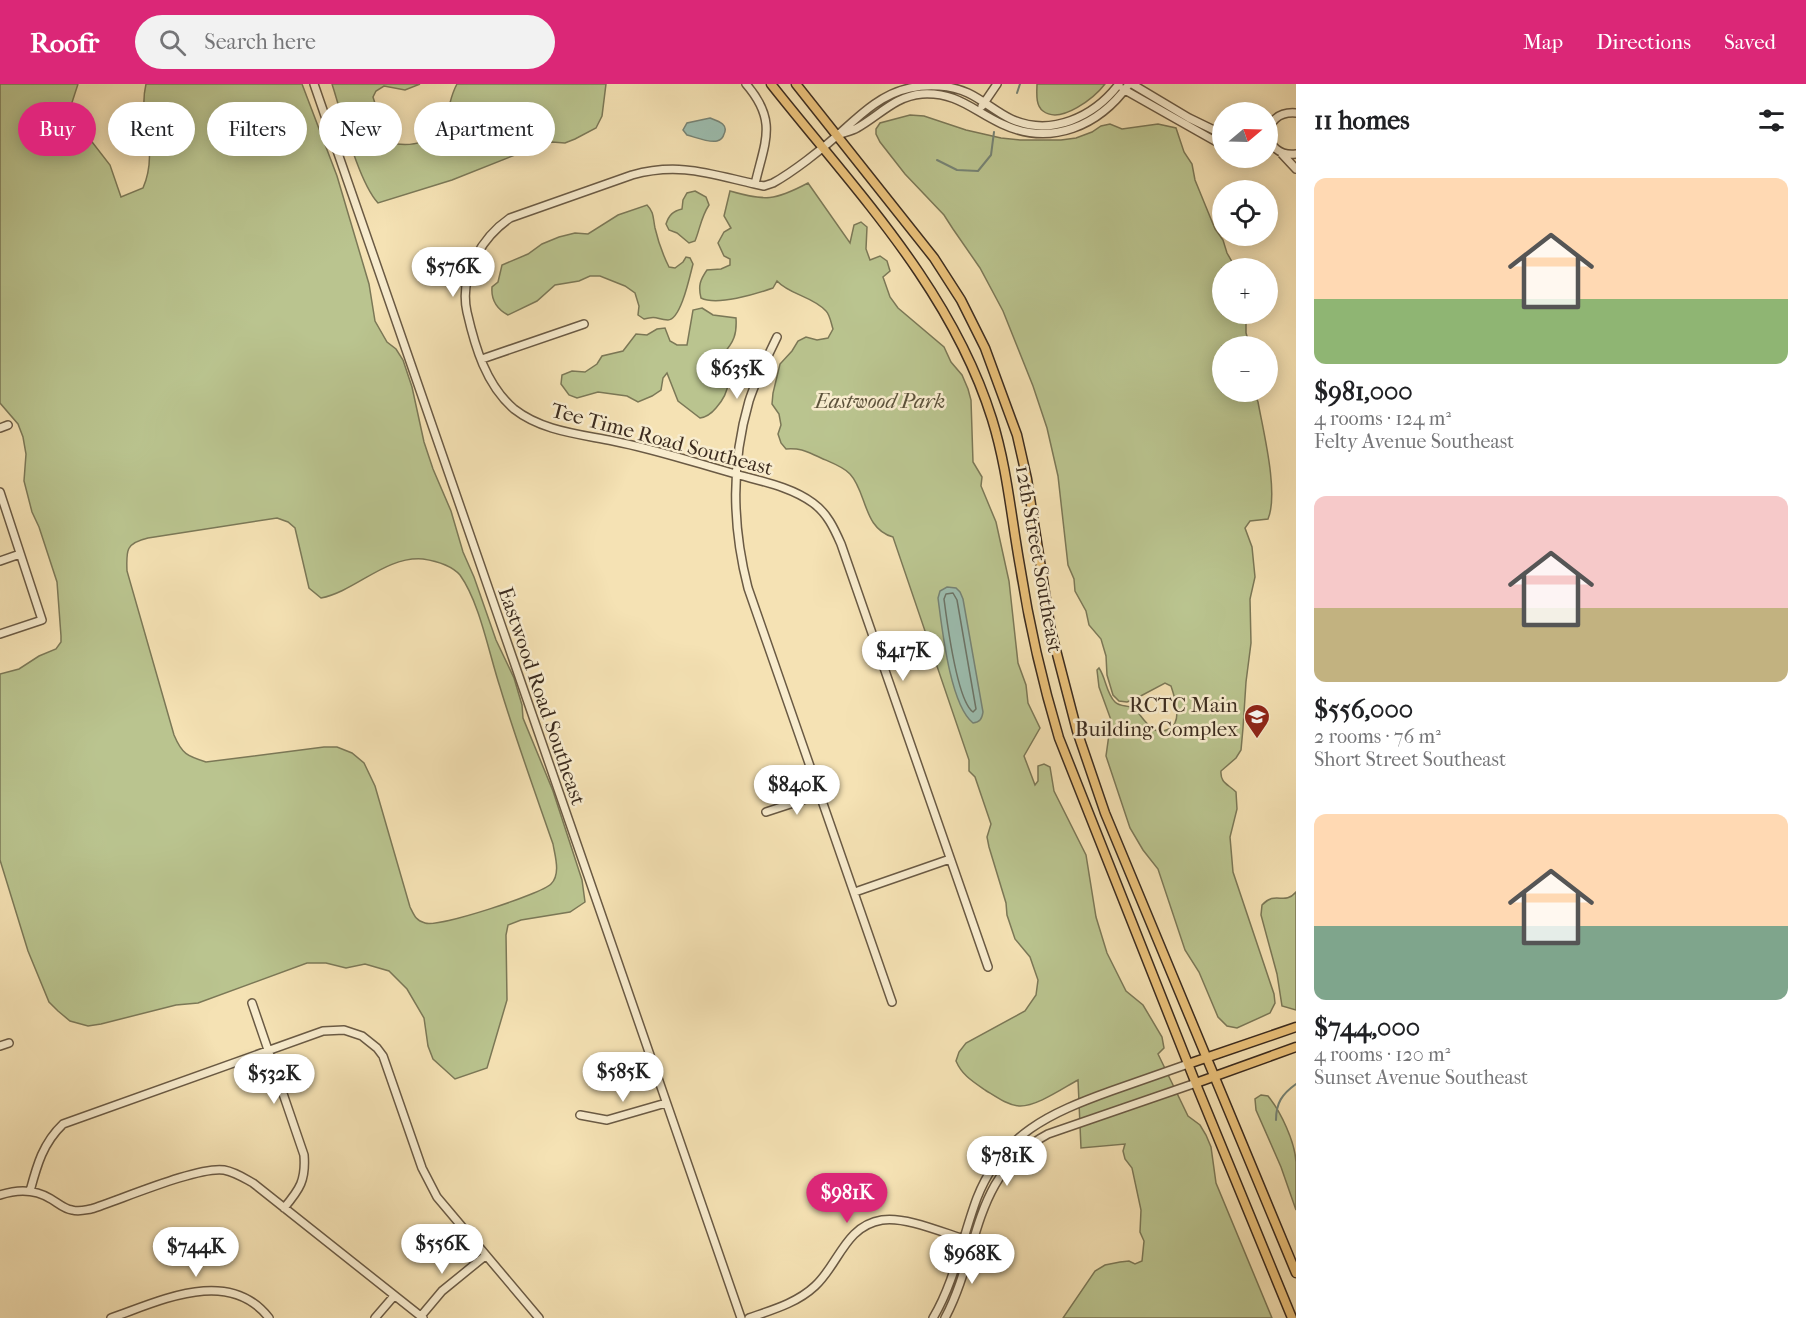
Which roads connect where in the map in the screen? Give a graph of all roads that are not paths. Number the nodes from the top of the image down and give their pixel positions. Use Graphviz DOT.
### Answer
graph roads {
  1 [pos="314,84"];
  2 [pos="746,84"];
  3 [pos="771,84"];
  4 [pos="796,84"];
  5 [pos="997,84"];
  6 [pos="1125,86"];
  7 [pos="985,103"];
  8 [pos="979,110"];
  9 [pos="1296,113"];
  10 [pos="1278,117"];
  11 [pos="1212,129"];
  12 [pos="838,135"];
  13 [pos="1212,139"];
  14 [pos="821,147"];
  15 [pos="1278,150"];
  16 [pos="1278,153"];
  17 [pos="1296,154"];
  18 [pos="1296,169"];
  19 [pos="755,184"];
  20 [pos="584,324"];
  21 [pos="777,337"];
  22 [pos="482,359"];
  23 [pos="8,425"];
  24 [pos="0,428"];
  25 [pos="735,474"];
  26 [pos="0,492"];
  27 [pos="20,554"];
  28 [pos="0,561"];
  29 [pos="0,634"];
  30 [pos="821,794"];
  31 [pos="766,812"];
  32 [pos="951,859"];
  33 [pos="855,892"];
  34 [pos="988,967"];
  35 [pos="892,1002"];
  36 [pos="252,1003"];
  37 [pos="1296,1027"];
  38 [pos="9,1043"];
  39 [pos="0,1046"];
  40 [pos="1296,1047"];
  41 [pos="268,1050"];
  42 [pos="1207,1058"];
  43 [pos="1188,1064"];
  44 [pos="1215,1076"];
  45 [pos="1196,1083"];
  46 [pos="666,1103"];
  47 [pos="580,1115"];
  48 [pos="30,1191"];
  49 [pos="0,1196"];
  50 [pos="284,1208"];
  51 [pos="964,1239"];
  52 [pos="972,1242"];
  53 [pos="485,1256"];
  54 [pos="1296,1273"];
  55 [pos="394,1296"];
  56 [pos="422,1317"];
  57 [pos="111,1318"];
  58 [pos="269,1318"];
  59 [pos="375,1318"];
  60 [pos="539,1318"];
  61 [pos="741,1318"];
  62 [pos="749,1318"];
  63 [pos="933,1318"];
  64 [pos="945,1318"];
  65 [pos="1292,1318"];
  1 -- 46 [label="street, Eastwood Road Southeast"];
  2 -- 19 [label="street"];
  3 -- 14 [label="main road, 12th Street Southeast"];
  4 -- 12 [label="main road, 12th Street Southeast"];
  5 -- 7 [label="street"];
  6 -- 7 [label="street"];
  6 -- 8 [label="street"];
  6 -- 11 [label="street"];
  6 -- 13 [label="street"];
  7 -- 8 [label="street"];
  7 -- 12 [label="street"];
  8 -- 12 [label="street"];
  9 -- 10 [label="street"];
  12 -- 14 [label="street"];
  12 -- 42 [label="main road, 12th Street Southeast"];
  14 -- 19 [label="street"];
  14 -- 43 [label="main road, 12th Street Southeast"];
  15 -- 17 [label="street"];
  16 -- 18 [label="street"];
  19 -- 22 [label="street, Tee Time Road Southeast"];
  20 -- 22 [label="street"];
  21 -- 25 [label="street"];
  22 -- 25 [label="street, Tee Time Road Southeast"];
  23 -- 24 [label="street"];
  25 -- 30 [label="street"];
  25 -- 32 [label="street, Tee Time Road Southeast"];
  26 -- 27 [label="street"];
  27 -- 28 [label="street"];
  27 -- 29 [label="street"];
  30 -- 31 [label="street"];
  30 -- 33 [label="street"];
  32 -- 33 [label="street"];
  32 -- 34 [label="street, Tee Time Road Southeast"];
  33 -- 35 [label="street"];
  36 -- 41 [label="street"];
  37 -- 42 [label="main road"];
  38 -- 39 [label="street"];
  40 -- 44 [label="main road"];
  41 -- 48 [label="street"];
  41 -- 50 [label="street"];
  41 -- 53 [label="street"];
  42 -- 43 [label="main road"];
  42 -- 44 [label="main road, 12th Street Southeast"];
  43 -- 45 [label="main road, 12th Street Southeast"];
  43 -- 51 [label="street"];
  44 -- 45 [label="main road"];
  44 -- 54 [label="main road, 12th Street Southeast"];
  45 -- 52 [label="street"];
  45 -- 65 [label="main road, 12th Street Southeast"];
  46 -- 47 [label="street"];
  46 -- 61 [label="street, Eastwood Road Southeast"];
  48 -- 49 [label="street"];
  48 -- 50 [label="street"];
  50 -- 55 [label="street"];
  51 -- 52 [label="street"];
  51 -- 62 [label="street"];
  51 -- 63 [label="street"];
  52 -- 64 [label="street"];
  53 -- 56 [label="street"];
  53 -- 60 [label="street"];
  55 -- 56 [label="street"];
  55 -- 59 [label="street"];
  57 -- 58 [label="street"];
}
